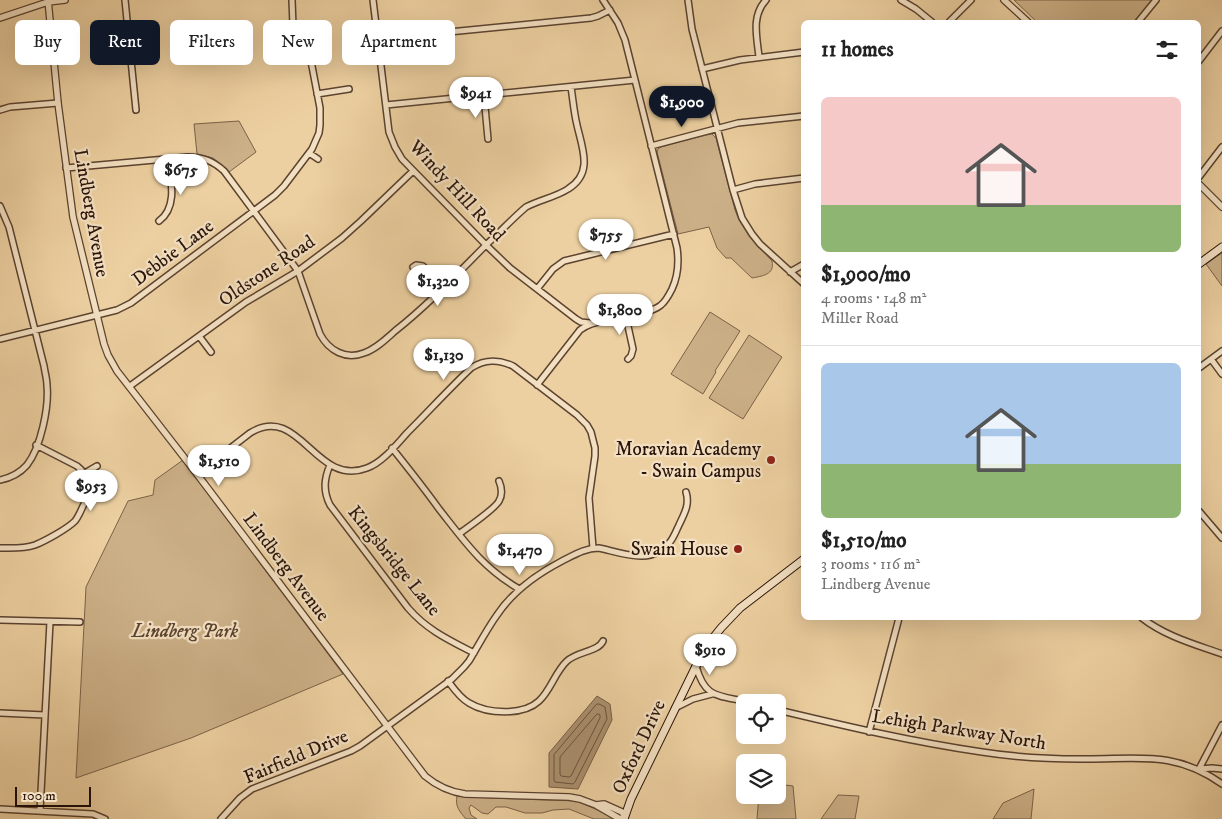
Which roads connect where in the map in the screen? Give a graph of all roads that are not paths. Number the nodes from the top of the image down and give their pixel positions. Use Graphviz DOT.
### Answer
graph roads {
  1 [pos="65,0"];
  2 [pos="125,0"];
  3 [pos="292,0"];
  4 [pos="373,0"];
  5 [pos="603,0"];
  6 [pos="688,0"];
  7 [pos="766,0"];
  8 [pos="901,0"];
  9 [pos="971,0"];
  10 [pos="1004,0"];
  11 [pos="1156,0"];
  12 [pos="48,1"];
  13 [pos="610,10"];
  14 [pos="0,18"];
  15 [pos="376,20"];
  16 [pos="930,20"];
  17 [pos="951,20"];
  18 [pos="1026,20"];
  19 [pos="1140,20"];
  20 [pos="455,31"];
  21 [pos="1222,31"];
  22 [pos="801,52"];
  23 [pos="759,57"];
  24 [pos="1201,58"];
  25 [pos="381,65"];
  26 [pos="702,69"];
  27 [pos="634,80"];
  28 [pos="571,87"];
  29 [pos="349,89"];
  30 [pos="317,94"];
  31 [pos="484,96"];
  32 [pos="58,103"];
  33 [pos="386,105"];
  34 [pos="0,110"];
  35 [pos="136,110"];
  36 [pos="801,116"];
  37 [pos="718,129"];
  38 [pos="488,139"];
  39 [pos="651,146"];
  40 [pos="1222,147"];
  41 [pos="309,153"];
  42 [pos="168,159"];
  43 [pos="318,159"];
  44 [pos="66,168"];
  45 [pos="413,171"];
  46 [pos="1201,174"];
  47 [pos="801,178"];
  48 [pos="1201,186"];
  49 [pos="733,190"];
  50 [pos="0,206"];
  51 [pos="1222,207"];
  52 [pos="254,211"];
  53 [pos="158,221"];
  54 [pos="674,234"];
  55 [pos="486,245"];
  56 [pos="1222,247"];
  57 [pos="1201,263"];
  58 [pos="801,266"];
  59 [pos="413,267"];
  60 [pos="298,271"];
  61 [pos="790,272"];
  62 [pos="801,281"];
  63 [pos="444,287"];
  64 [pos="537,289"];
  65 [pos="96,315"];
  66 [pos="626,317"];
  67 [pos="592,323"];
  68 [pos="35,330"];
  69 [pos="199,336"];
  70 [pos="0,339"];
  71 [pos="1222,351"];
  72 [pos="211,352"];
  73 [pos="628,359"];
  74 [pos="1211,359"];
  75 [pos="1201,366"];
  76 [pos="1222,374"];
  77 [pos="538,385"];
  78 [pos="130,386"];
  79 [pos="36,446"];
  80 [pos="392,448"];
  81 [pos="330,465"];
  82 [pos="97,466"];
  83 [pos="85,474"];
  84 [pos="197,474"];
  85 [pos="0,480"];
  86 [pos="499,481"];
  87 [pos="686,492"];
  88 [pos="1201,513"];
  89 [pos="459,534"];
  90 [pos="1222,538"];
  91 [pos="0,548"];
  92 [pos="593,548"];
  93 [pos="801,561"];
  94 [pos="519,590"];
  95 [pos="0,620"];
  96 [pos="898,620"];
  97 [pos="1145,620"];
  98 [pos="50,622"];
  99 [pos="80,622"];
  100 [pos="603,641"];
  101 [pos="474,653"];
  102 [pos="1222,654"];
  103 [pos="696,666"];
  104 [pos="448,682"];
  105 [pos="712,694"];
  106 [pos="736,699"];
  107 [pos="676,708"];
  108 [pos="786,712"];
  109 [pos="0,713"];
  110 [pos="45,715"];
  111 [pos="1222,725"];
  112 [pos="387,726"];
  113 [pos="869,732"];
  114 [pos="1222,769"];
  115 [pos="1199,770"];
  116 [pos="1222,784"];
  117 [pos="0,809"];
  118 [pos="40,811"];
  119 [pos="105,819"];
  120 [pos="220,819"];
  121 [pos="625,819"];
  1 -- 12 [label="street"];
  2 -- 35 [label="street"];
  3 -- 30 [label="street, Debbie Lane"];
  4 -- 15 [label="street, Windy Hill Road"];
  5 -- 13 [label="street"];
  6 -- 26 [label="street"];
  7 -- 23 [label="street"];
  8 -- 16 [label="street"];
  9 -- 17 [label="street"];
  10 -- 18 [label="street"];
  11 -- 19 [label="street"];
  12 -- 14 [label="street"];
  12 -- 32 [label="street, Lindberg Avenue"];
  13 -- 20 [label="street"];
  13 -- 27 [label="street"];
  21 -- 24 [label="street"];
  22 -- 23 [label="street"];
  23 -- 26 [label="street"];
  25 -- 33 [label="street, Windy Hill Road"];
  26 -- 37 [label="street"];
  27 -- 28 [label="street"];
  27 -- 39 [label="street"];
  28 -- 31 [label="street"];
  28 -- 55 [label="street"];
  29 -- 30 [label="street"];
  30 -- 41 [label="street, Debbie Lane"];
  31 -- 33 [label="street"];
  31 -- 38 [label="street"];
  32 -- 34 [label="street"];
  32 -- 44 [label="street, Lindberg Avenue"];
  33 -- 45 [label="street, Windy Hill Road"];
  36 -- 37 [label="street"];
  37 -- 39 [label="street"];
  37 -- 49 [label="street"];
  39 -- 54 [label="street"];
  40 -- 46 [label="street"];
  41 -- 43 [label="street"];
  41 -- 52 [label="street, Debbie Lane"];
  42 -- 44 [label="street"];
  42 -- 52 [label="street"];
  42 -- 53 [label="street"];
  44 -- 65 [label="street, Lindberg Avenue"];
  45 -- 55 [label="street, Windy Hill Road"];
  45 -- 60 [label="street, Oldstone Road"];
  47 -- 49 [label="street"];
  48 -- 51 [label="street"];
  49 -- 61 [label="street"];
  50 -- 68 [label="street"];
  52 -- 60 [label="street"];
  52 -- 65 [label="street, Debbie Lane"];
  54 -- 64 [label="street"];
  54 -- 66 [label="street"];
  55 -- 63 [label="street"];
  55 -- 64 [label="street, Windy Hill Road"];
  56 -- 57 [label="main road"];
  58 -- 61 [label="street"];
  59 -- 63 [label="street"];
  60 -- 63 [label="street"];
  60 -- 69 [label="street, Oldstone Road"];
  61 -- 62 [label="street"];
  64 -- 67 [label="street, Windy Hill Road"];
  65 -- 68 [label="street, Debbie Lane"];
  65 -- 78 [label="street, Lindberg Avenue"];
  66 -- 67 [label="street"];
  66 -- 73 [label="street"];
  67 -- 77 [label="street"];
  68 -- 70 [label="street, Debbie Lane"];
  68 -- 79 [label="street"];
  69 -- 72 [label="street"];
  69 -- 78 [label="street, Oldstone Road"];
  71 -- 74 [label="street"];
  74 -- 75 [label="street"];
  74 -- 76 [label="street"];
  77 -- 80 [label="street"];
  77 -- 92 [label="street"];
  78 -- 84 [label="street, Lindberg Avenue"];
  79 -- 83 [label="street"];
  79 -- 85 [label="street"];
  80 -- 81 [label="street"];
  80 -- 89 [label="street"];
  81 -- 84 [label="street"];
  81 -- 101 [label="street, Kingsbridge Lane"];
  82 -- 83 [label="street"];
  83 -- 91 [label="street"];
  84 -- 112 [label="street, Lindberg Avenue"];
  86 -- 89 [label="street"];
  87 -- 92 [label="street"];
  88 -- 90 [label="street"];
  89 -- 94 [label="street"];
  92 -- 94 [label="street, Fairfield Drive"];
  93 -- 103 [label="main road, Oxford Drive"];
  94 -- 101 [label="street, Fairfield Drive"];
  95 -- 98 [label="street"];
  96 -- 113 [label="street"];
  97 -- 102 [label="street"];
  98 -- 99 [label="street"];
  98 -- 110 [label="street"];
  100 -- 104 [label="street"];
  101 -- 104 [label="street, Fairfield Drive"];
  103 -- 105 [label="street"];
  103 -- 107 [label="main road, Oxford Drive"];
  104 -- 112 [label="street, Fairfield Drive"];
  105 -- 106 [label="street"];
  105 -- 107 [label="street"];
  107 -- 121 [label="main road, Oxford Drive"];
  108 -- 113 [label="street, Lehigh Parkway North"];
  109 -- 110 [label="street"];
  110 -- 118 [label="street"];
  111 -- 115 [label="street"];
  112 -- 120 [label="street, Fairfield Drive"];
  112 -- 121 [label="street, Lindberg Avenue"];
  113 -- 115 [label="street, Lehigh Parkway North"];
  114 -- 115 [label="street"];
  115 -- 116 [label="street, Lehigh Parkway North"];
  117 -- 118 [label="street"];
  118 -- 119 [label="street"];
}
